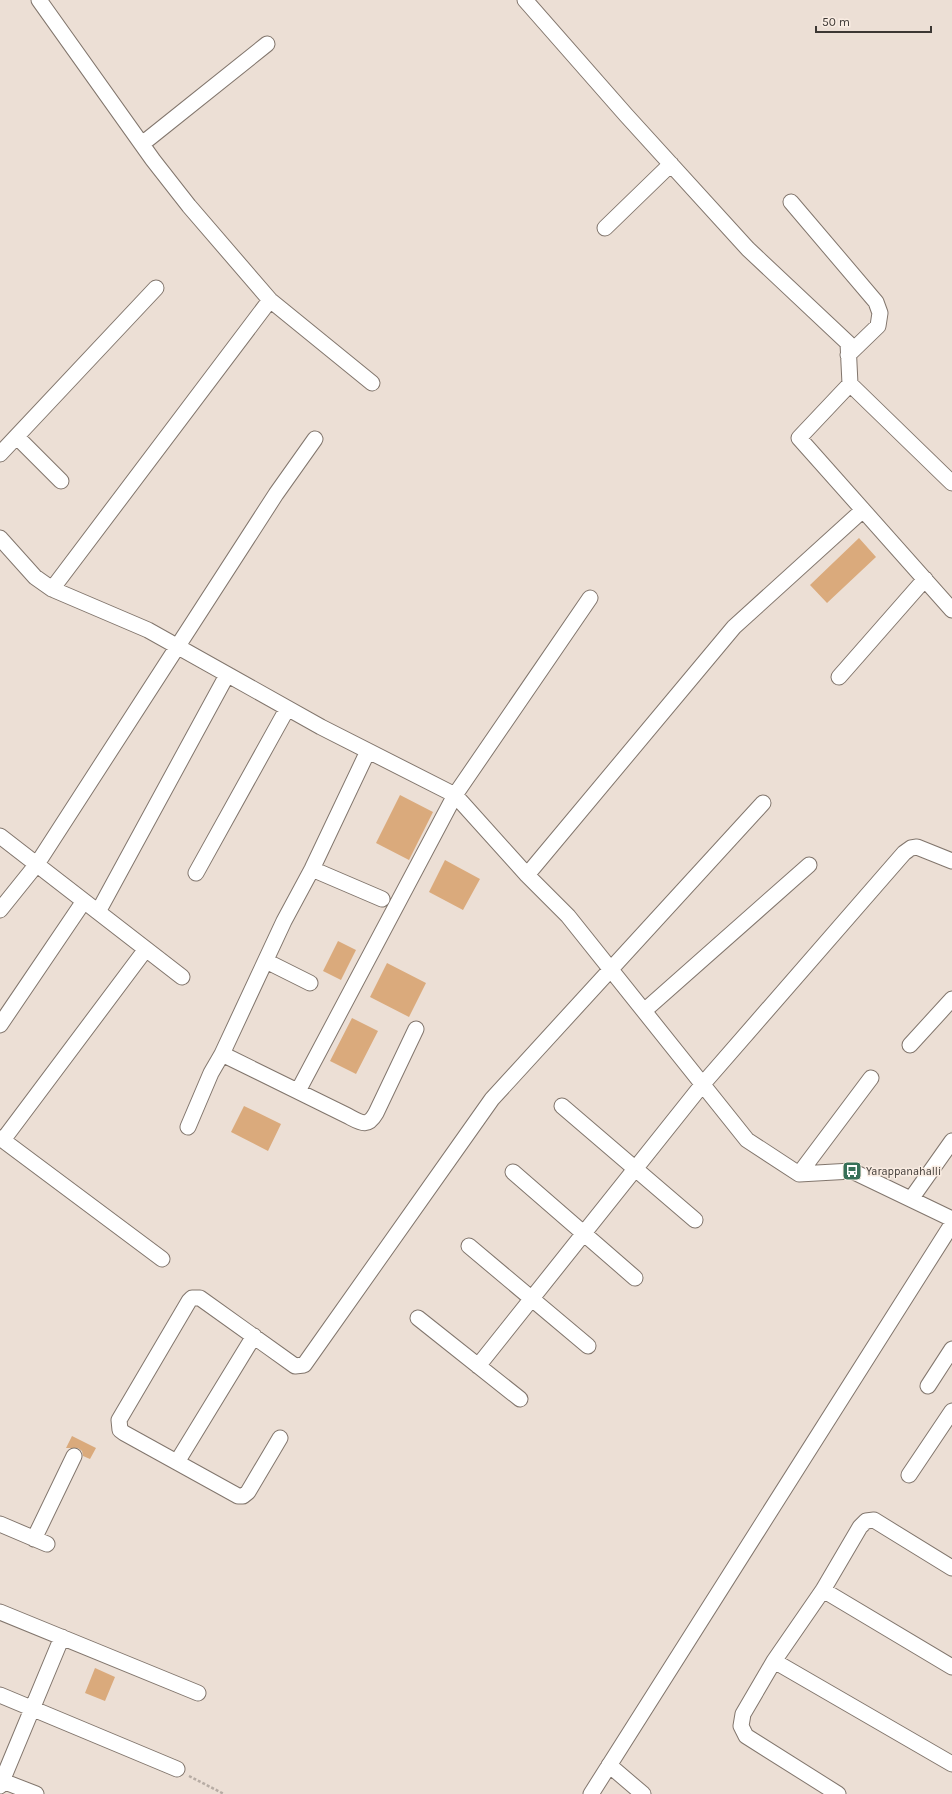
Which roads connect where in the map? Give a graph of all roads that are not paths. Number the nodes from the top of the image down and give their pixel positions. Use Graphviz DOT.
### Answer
graph roads {
  1 [pos="39,0"];
  2 [pos="525,0"];
  3 [pos="267,44"];
  4 [pos="142,144"];
  5 [pos="671,164"];
  6 [pos="791,202"];
  7 [pos="605,228"];
  8 [pos="156,288"];
  9 [pos="270,300"];
  10 [pos="848,355"];
  11 [pos="372,383"];
  12 [pos="850,384"];
  13 [pos="17,437"];
  14 [pos="315,439"];
  15 [pos="0,454"];
  16 [pos="61,481"];
  17 [pos="952,483"];
  18 [pos="863,510"];
  19 [pos="0,538"];
  20 [pos="925,579"];
  21 [pos="52,589"];
  22 [pos="590,598"];
  23 [pos="952,610"];
  24 [pos="177,646"];
  25 [pos="227,675"];
  26 [pos="839,678"];
  27 [pos="287,708"];
  28 [pos="368,751"];
  29 [pos="455,795"];
  30 [pos="763,803"];
  31 [pos="0,836"];
  32 [pos="952,861"];
  33 [pos="37,864"];
  34 [pos="809,865"];
  35 [pos="312,869"];
  36 [pos="196,873"];
  37 [pos="527,875"];
  38 [pos="382,899"];
  39 [pos="84,901"];
  40 [pos="0,910"];
  41 [pos="98,912"];
  42 [pos="146,949"];
  43 [pos="266,961"];
  44 [pos="610,968"];
  45 [pos="182,977"];
  46 [pos="310,983"];
  47 [pos="952,999"];
  48 [pos="644,1011"];
  49 [pos="0,1025"];
  50 [pos="416,1029"];
  51 [pos="910,1045"];
  52 [pos="222,1054"];
  53 [pos="871,1078"];
  54 [pos="702,1085"];
  55 [pos="298,1091"];
  56 [pos="562,1106"];
  57 [pos="188,1127"];
  58 [pos="2,1139"];
  59 [pos="952,1141"];
  60 [pos="635,1169"];
  61 [pos="513,1172"];
  62 [pos="799,1174"];
  63 [pos="911,1199"];
  64 [pos="952,1219"];
  65 [pos="695,1220"];
  66 [pos="952,1224"];
  67 [pos="584,1233"];
  68 [pos="469,1246"];
  69 [pos="162,1259"];
  70 [pos="635,1278"];
  71 [pos="532,1299"];
  72 [pos="418,1318"];
  73 [pos="254,1336"];
  74 [pos="588,1346"];
  75 [pos="952,1349"];
  76 [pos="478,1366"];
  77 [pos="928,1386"];
  78 [pos="520,1399"];
  79 [pos="952,1411"];
  80 [pos="280,1438"];
  81 [pos="74,1456"];
  82 [pos="177,1462"];
  83 [pos="909,1475"];
  84 [pos="0,1524"];
  85 [pos="952,1568"];
  86 [pos="823,1590"];
  87 [pos="0,1612"];
  88 [pos="62,1637"];
  89 [pos="774,1661"];
  90 [pos="952,1668"];
  91 [pos="198,1693"];
  92 [pos="0,1695"];
  93 [pos="34,1708"];
  94 [pos="952,1764"];
  95 [pos="609,1765"];
  96 [pos="177,1769"];
  97 [pos="1,1782"];
  98 [pos="36,1794"];
  99 [pos="591,1794"];
  100 [pos="643,1794"];
  101 [pos="838,1794"];
  1 -- 4 [label="street"];
  2 -- 5 [label="street"];
  3 -- 4 [label="street"];
  4 -- 9 [label="street"];
  5 -- 7 [label="street"];
  5 -- 10 [label="street"];
  6 -- 10 [label="street"];
  8 -- 13 [label="street"];
  9 -- 11 [label="street"];
  9 -- 21 [label="street"];
  10 -- 12 [label="street"];
  12 -- 17 [label="street"];
  12 -- 18 [label="street"];
  13 -- 15 [label="street"];
  13 -- 16 [label="street"];
  14 -- 24 [label="street"];
  18 -- 20 [label="street"];
  18 -- 37 [label="street"];
  19 -- 21 [label="street"];
  20 -- 23 [label="street"];
  20 -- 26 [label="street"];
  21 -- 24 [label="street"];
  22 -- 29 [label="street"];
  24 -- 25 [label="street"];
  24 -- 33 [label="street"];
  25 -- 27 [label="street"];
  25 -- 41 [label="street"];
  27 -- 28 [label="street"];
  27 -- 36 [label="street"];
  28 -- 29 [label="street"];
  28 -- 35 [label="street"];
  29 -- 37 [label="street"];
  29 -- 55 [label="street"];
  30 -- 44 [label="street"];
  31 -- 33 [label="street"];
  32 -- 54 [label="street"];
  33 -- 39 [label="street"];
  33 -- 40 [label="street"];
  34 -- 48 [label="street"];
  35 -- 38 [label="street"];
  35 -- 43 [label="street"];
  37 -- 44 [label="street"];
  39 -- 41 [label="street"];
  39 -- 49 [label="street"];
  41 -- 42 [label="street"];
  42 -- 45 [label="street"];
  42 -- 58 [label="street"];
  43 -- 46 [label="street"];
  43 -- 52 [label="street"];
  44 -- 48 [label="street"];
  44 -- 73 [label="street"];
  47 -- 51 [label="street"];
  48 -- 54 [label="street"];
  50 -- 55 [label="street"];
  52 -- 55 [label="street"];
  52 -- 57 [label="street"];
  53 -- 62 [label="street"];
  54 -- 60 [label="street"];
  54 -- 62 [label="street"];
  56 -- 60 [label="street"];
  58 -- 69 [label="street"];
  59 -- 63 [label="street"];
  60 -- 65 [label="street"];
  60 -- 67 [label="street"];
  61 -- 67 [label="street"];
  62 -- 63 [label="street"];
  63 -- 64 [label="street"];
  66 -- 95 [label="street"];
  67 -- 70 [label="street"];
  67 -- 71 [label="street"];
  68 -- 71 [label="street"];
  71 -- 74 [label="street"];
  71 -- 76 [label="street"];
  72 -- 76 [label="street"];
  73 -- 82 [label="street"];
  73 -- 82 [label="street"];
  75 -- 77 [label="street"];
  76 -- 78 [label="street"];
  79 -- 83 [label="street"];
  80 -- 82 [label="street"];
  81 -- 84 [label="street"];
  85 -- 86 [label="street"];
  86 -- 89 [label="street"];
  86 -- 90 [label="street"];
  87 -- 88 [label="street"];
  88 -- 91 [label="street"];
  88 -- 93 [label="street"];
  89 -- 94 [label="street"];
  89 -- 101 [label="street"];
  92 -- 93 [label="street"];
  93 -- 96 [label="street"];
  93 -- 97 [label="street"];
  95 -- 99 [label="street"];
  95 -- 100 [label="street"];
  97 -- 98 [label="street"];
}
